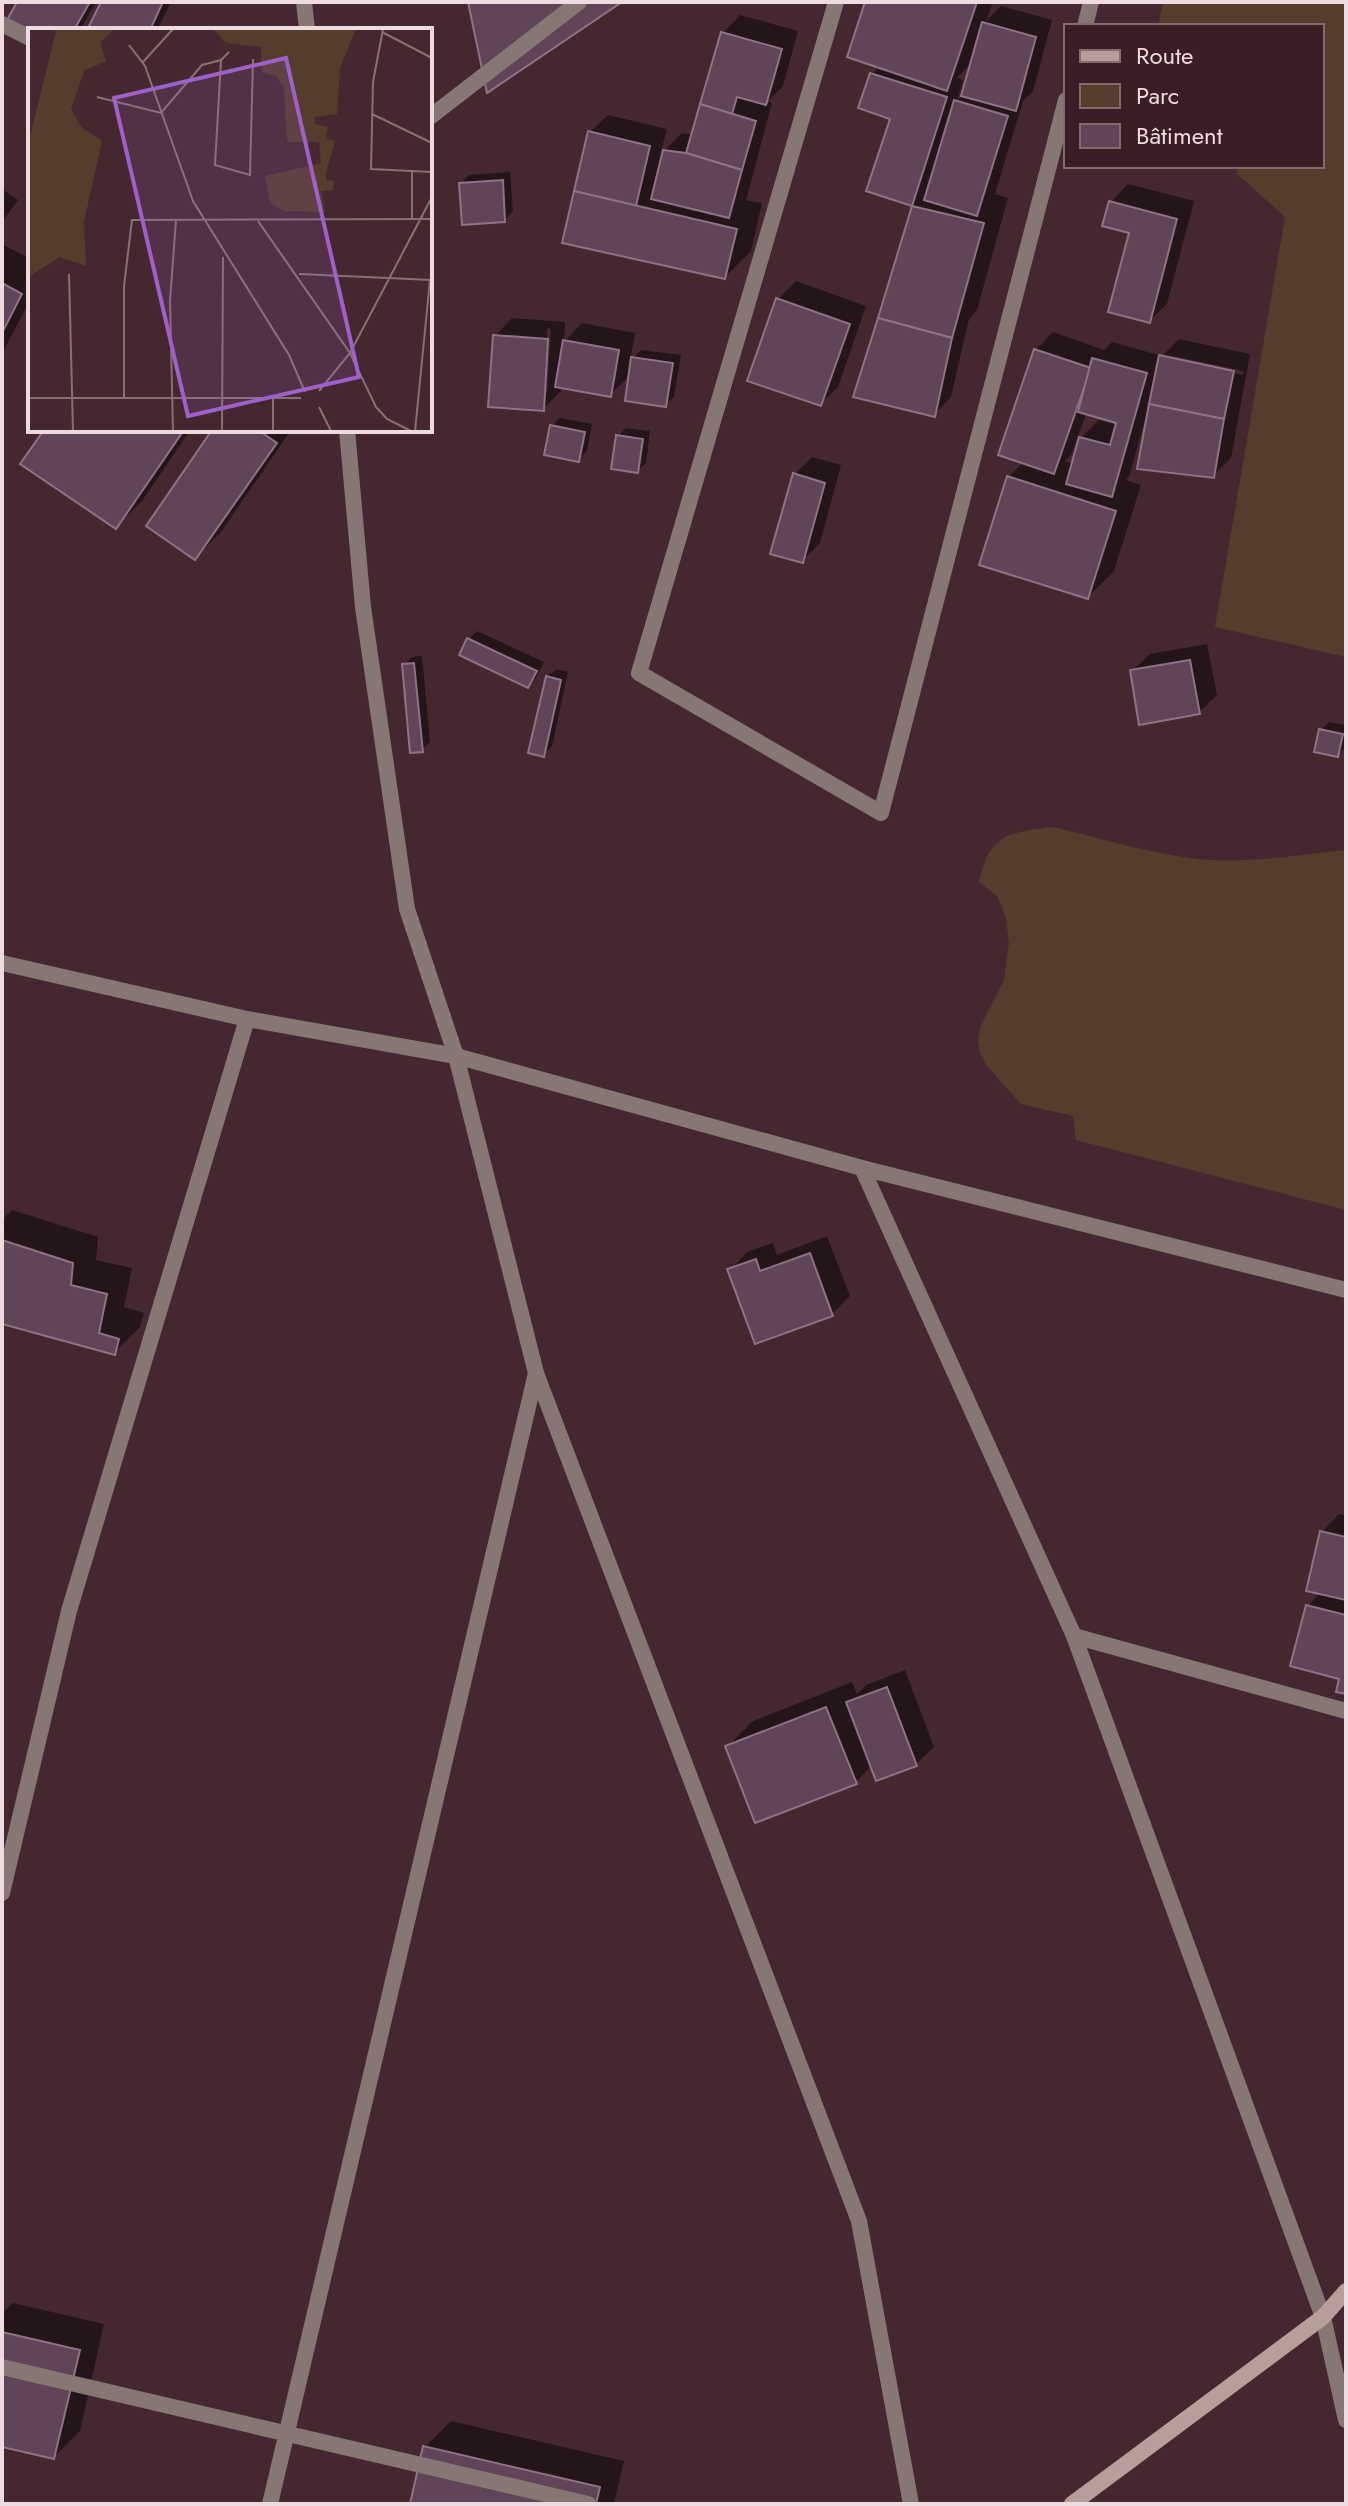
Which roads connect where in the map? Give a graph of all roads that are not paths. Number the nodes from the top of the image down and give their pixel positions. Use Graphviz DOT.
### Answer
graph roads {
  1 [pos="304,2"];
  2 [pos="579,2"];
  3 [pos="836,2"];
  4 [pos="1091,2"];
  5 [pos="2,24"];
  6 [pos="1086,24"];
  7 [pos="307,28"];
  8 [pos="28,37"];
  9 [pos="1064,108"];
  10 [pos="432,115"];
  11 [pos="347,432"];
  12 [pos="2,963"];
  13 [pos="247,1019"];
  14 [pos="456,1056"];
  15 [pos="862,1168"];
  16 [pos="1346,1290"];
  17 [pos="536,1373"];
  18 [pos="1074,1636"];
  19 [pos="1346,1711"];
  20 [pos="2,1893"];
  21 [pos="1346,2291"];
  22 [pos="1323,2317"];
  23 [pos="2,2367"];
  24 [pos="1346,2420"];
  25 [pos="286,2433"];
  26 [pos="270,2504"];
  27 [pos="588,2504"];
  28 [pos="911,2504"];
  29 [pos="1072,2504"];
  1 -- 7 [label="street"];
  2 -- 10 [label="street"];
  3 -- 9 [label="street"];
  4 -- 6 [label="street"];
  5 -- 8 [label="street"];
  11 -- 14 [label="street"];
  12 -- 13 [label="street"];
  13 -- 14 [label="street"];
  13 -- 20 [label="street"];
  14 -- 15 [label="street"];
  14 -- 17 [label="street"];
  15 -- 16 [label="street"];
  15 -- 18 [label="street"];
  17 -- 25 [label="street"];
  17 -- 28 [label="street"];
  18 -- 19 [label="street"];
  18 -- 22 [label="street"];
  21 -- 22 [label="street"];
  22 -- 24 [label="street"];
  22 -- 29 [label="street"];
  23 -- 25 [label="street"];
  25 -- 26 [label="street"];
  25 -- 27 [label="street"];
}
